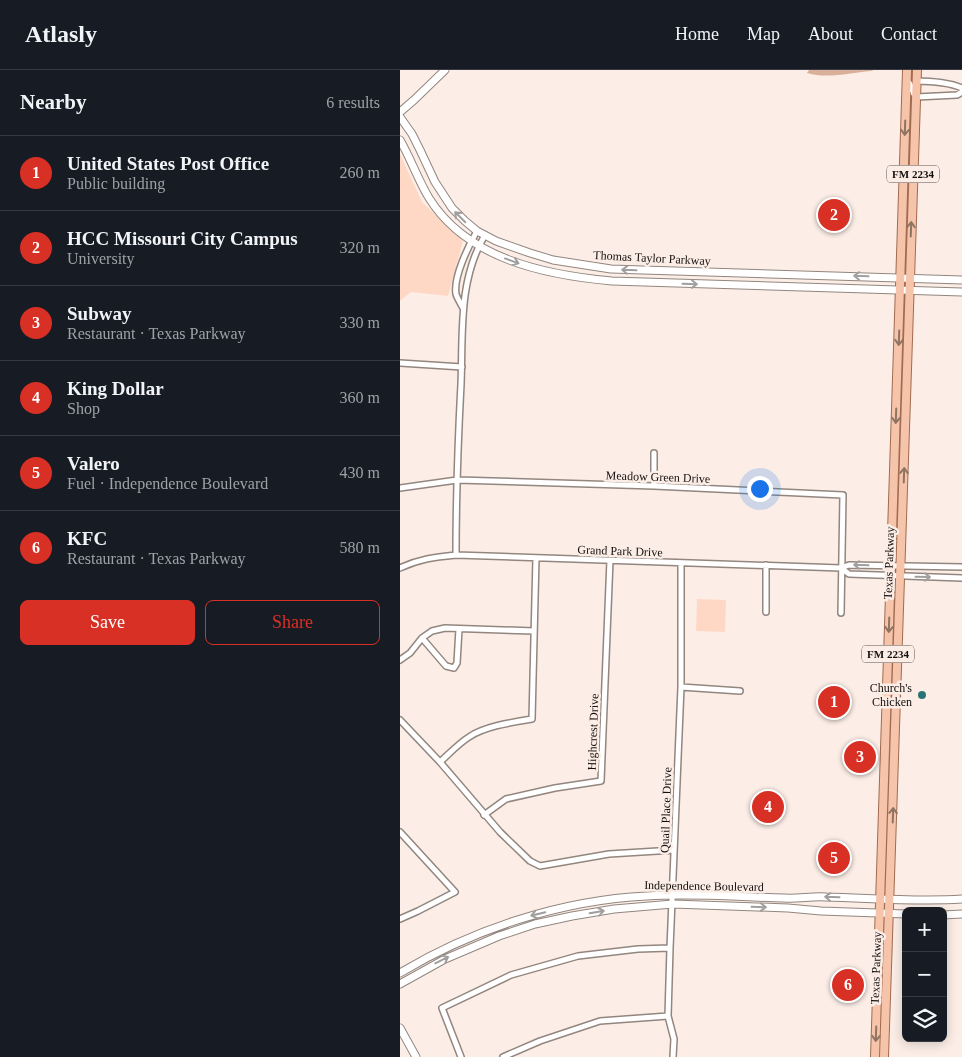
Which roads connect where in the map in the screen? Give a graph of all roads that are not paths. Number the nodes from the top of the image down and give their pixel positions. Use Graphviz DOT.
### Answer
graph roads {
  1 [pos="445,70"];
  2 [pos="907,70"];
  3 [pos="917,70"];
  4 [pos="907,80"];
  5 [pos="916,81"];
  6 [pos="962,90"];
  7 [pos="916,98"];
  8 [pos="400,112"];
  9 [pos="400,117"];
  10 [pos="400,140"];
  11 [pos="476,231"];
  12 [pos="485,235"];
  13 [pos="471,241"];
  14 [pos="480,247"];
  15 [pos="805,275"];
  16 [pos="900,278"];
  17 [pos="910,278"];
  18 [pos="962,280"];
  19 [pos="804,288"];
  20 [pos="900,290"];
  21 [pos="909,290"];
  22 [pos="962,292"];
  23 [pos="463,308"];
  24 [pos="400,363"];
  25 [pos="462,367"];
  26 [pos="895,446"];
  27 [pos="904,446"];
  28 [pos="654,453"];
  29 [pos="457,480"];
  30 [pos="654,486"];
  31 [pos="400,488"];
  32 [pos="456,555"];
  33 [pos="536,558"];
  34 [pos="610,560"];
  35 [pos="681,563"];
  36 [pos="766,565"];
  37 [pos="891,566"];
  38 [pos="901,566"];
  39 [pos="962,567"];
  40 [pos="400,568"];
  41 [pos="841,568"];
  42 [pos="891,576"];
  43 [pos="900,576"];
  44 [pos="962,578"];
  45 [pos="766,612"];
  46 [pos="841,614"];
  47 [pos="459,630"];
  48 [pos="534,631"];
  49 [pos="422,638"];
  50 [pos="400,660"];
  51 [pos="888,671"];
  52 [pos="681,687"];
  53 [pos="897,688"];
  54 [pos="740,691"];
  55 [pos="400,720"];
  56 [pos="885,746"];
  57 [pos="440,762"];
  58 [pos="894,766"];
  59 [pos="484,815"];
  60 [pos="400,832"];
  61 [pos="674,850"];
  62 [pos="673,895"];
  63 [pos="785,898"];
  64 [pos="880,898"];
  65 [pos="890,898"];
  66 [pos="962,899"];
  67 [pos="672,904"];
  68 [pos="570,906"];
  69 [pos="788,908"];
  70 [pos="880,913"];
  71 [pos="890,913"];
  72 [pos="902,914"];
  73 [pos="962,914"];
  74 [pos="947,915"];
  75 [pos="572,916"];
  76 [pos="400,919"];
  77 [pos="469,938"];
  78 [pos="473,946"];
  79 [pos="670,948"];
  80 [pos="400,973"];
  81 [pos="400,984"];
  82 [pos="668,1016"];
  83 [pos="400,1028"];
  84 [pos="416,1057"];
  85 [pos="461,1057"];
  86 [pos="503,1057"];
  87 [pos="673,1057"];
  88 [pos="875,1057"];
  89 [pos="884,1057"];
  1 -- 8 [label="street"];
  2 -- 4 [label="main road, Texas Parkway / FM 2234"];
  3 -- 5 [label="main road, Texas Parkway / FM 2234"];
  4 -- 7 [label="street"];
  4 -- 16 [label="main road, Texas Parkway / FM 2234, one-way"];
  5 -- 6 [label="street"];
  5 -- 7 [label="main road, Texas Parkway / FM 2234"];
  6 -- 7 [label="street"];
  17 -- 7 [label="main road, Texas Parkway / FM 2234, one-way"];
  11 -- 9 [label="street, Thomas Taylor Parkway, one-way"];
  10 -- 13 [label="street, Thomas Taylor Parkway"];
  11 -- 12 [label="street, Thomas Taylor Parkway"];
  11 -- 13 [label="street"];
  12 -- 14 [label="street"];
  15 -- 12 [label="street, Thomas Taylor Parkway, one-way"];
  13 -- 14 [label="street, Thomas Taylor Parkway"];
  13 -- 23 [label="street"];
  14 -- 19 [label="street, Thomas Taylor Parkway, one-way"];
  14 -- 23 [label="street"];
  16 -- 15 [label="street, Thomas Taylor Parkway, one-way"];
  15 -- 19 [label="street"];
  16 -- 17 [label="street, Thomas Taylor Parkway"];
  16 -- 20 [label="main road, Texas Parkway / FM 2234"];
  17 -- 18 [label="street, Thomas Taylor Parkway"];
  17 -- 21 [label="main road, Texas Parkway / FM 2234"];
  19 -- 20 [label="street, Thomas Taylor Parkway"];
  20 -- 21 [label="street, Thomas Taylor Parkway"];
  20 -- 26 [label="main road, Texas Parkway / FM 2234, one-way"];
  21 -- 22 [label="street, Thomas Taylor Parkway"];
  21 -- 27 [label="main road, Texas Parkway / FM 2234"];
  23 -- 25 [label="street"];
  24 -- 25 [label="street"];
  25 -- 29 [label="street"];
  26 -- 27 [label="main road"];
  26 -- 37 [label="main road, Texas Parkway / FM 2234"];
  38 -- 27 [label="main road, Texas Parkway / FM 2234, one-way"];
  28 -- 30 [label="street"];
  29 -- 30 [label="street, Meadow Green Drive"];
  29 -- 31 [label="street, Meadow Green Drive"];
  29 -- 32 [label="street"];
  30 -- 41 [label="street, Meadow Green Drive"];
  32 -- 33 [label="street, Grand Park Drive"];
  32 -- 40 [label="street, Grand Park Drive"];
  33 -- 34 [label="street, Grand Park Drive"];
  33 -- 48 [label="street"];
  34 -- 35 [label="street, Grand Park Drive"];
  34 -- 59 [label="street, Highcrest Drive"];
  35 -- 36 [label="street, Grand Park Drive"];
  35 -- 52 [label="street, Quail Place Drive"];
  36 -- 41 [label="street, Grand Park Drive"];
  36 -- 45 [label="street"];
  37 -- 38 [label="street, Grand Park Drive"];
  37 -- 41 [label="street, Grand Park Drive, one-way"];
  37 -- 42 [label="main road, Texas Parkway / FM 2234"];
  38 -- 39 [label="street, Grand Park Drive"];
  38 -- 43 [label="main road, Texas Parkway / FM 2234"];
  41 -- 42 [label="street, Grand Park Drive"];
  41 -- 46 [label="street"];
  42 -- 43 [label="street, Grand Park Drive"];
  42 -- 51 [label="main road, Texas Parkway / FM 2234, one-way"];
  43 -- 44 [label="street, Grand Park Drive, one-way"];
  43 -- 53 [label="main road, Texas Parkway / FM 2234"];
  47 -- 48 [label="street"];
  47 -- 49 [label="street"];
  47 -- 49 [label="street"];
  48 -- 57 [label="street"];
  49 -- 50 [label="street"];
  51 -- 53 [label="main road"];
  51 -- 56 [label="main road, Texas Parkway / FM 2234"];
  52 -- 54 [label="street"];
  52 -- 61 [label="street, Quail Place Drive"];
  53 -- 58 [label="main road, Texas Parkway / FM 2234"];
  55 -- 57 [label="street"];
  56 -- 58 [label="main road"];
  56 -- 64 [label="main road, Texas Parkway / FM 2234"];
  57 -- 59 [label="street"];
  65 -- 58 [label="main road, Texas Parkway / FM 2234, one-way"];
  59 -- 61 [label="street"];
  60 -- 76 [label="street"];
  61 -- 62 [label="street, Quail Place Drive"];
  62 -- 63 [label="street, Independence Boulevard"];
  62 -- 67 [label="street, Quail Place Drive"];
  62 -- 68 [label="street, Independence Boulevard"];
  64 -- 63 [label="street, Independence Boulevard, one-way"];
  63 -- 69 [label="street"];
  64 -- 65 [label="street, Independence Boulevard"];
  64 -- 70 [label="main road, Texas Parkway / FM 2234"];
  65 -- 66 [label="street, Independence Boulevard"];
  65 -- 71 [label="main road, Texas Parkway / FM 2234"];
  67 -- 69 [label="street, Independence Boulevard, one-way"];
  75 -- 67 [label="street, Independence Boulevard, one-way"];
  67 -- 79 [label="street, Quail Place Drive"];
  68 -- 75 [label="street"];
  68 -- 77 [label="street, Independence Boulevard, one-way"];
  69 -- 70 [label="street, Independence Boulevard"];
  70 -- 71 [label="street, Independence Boulevard"];
  70 -- 88 [label="main road, Texas Parkway / FM 2234, one-way"];
  71 -- 72 [label="street, Independence Boulevard"];
  71 -- 89 [label="main road, Texas Parkway / FM 2234"];
  73 -- 74 [label="street"];
  75 -- 78 [label="street, Independence Boulevard"];
  77 -- 78 [label="street"];
  77 -- 80 [label="street, Independence Boulevard"];
  81 -- 78 [label="street, Independence Boulevard, one-way"];
  79 -- 82 [label="street, Quail Place Drive"];
  79 -- 85 [label="street"];
  82 -- 86 [label="street"];
  82 -- 87 [label="street, Quail Place Drive"];
  83 -- 84 [label="street"];
}
